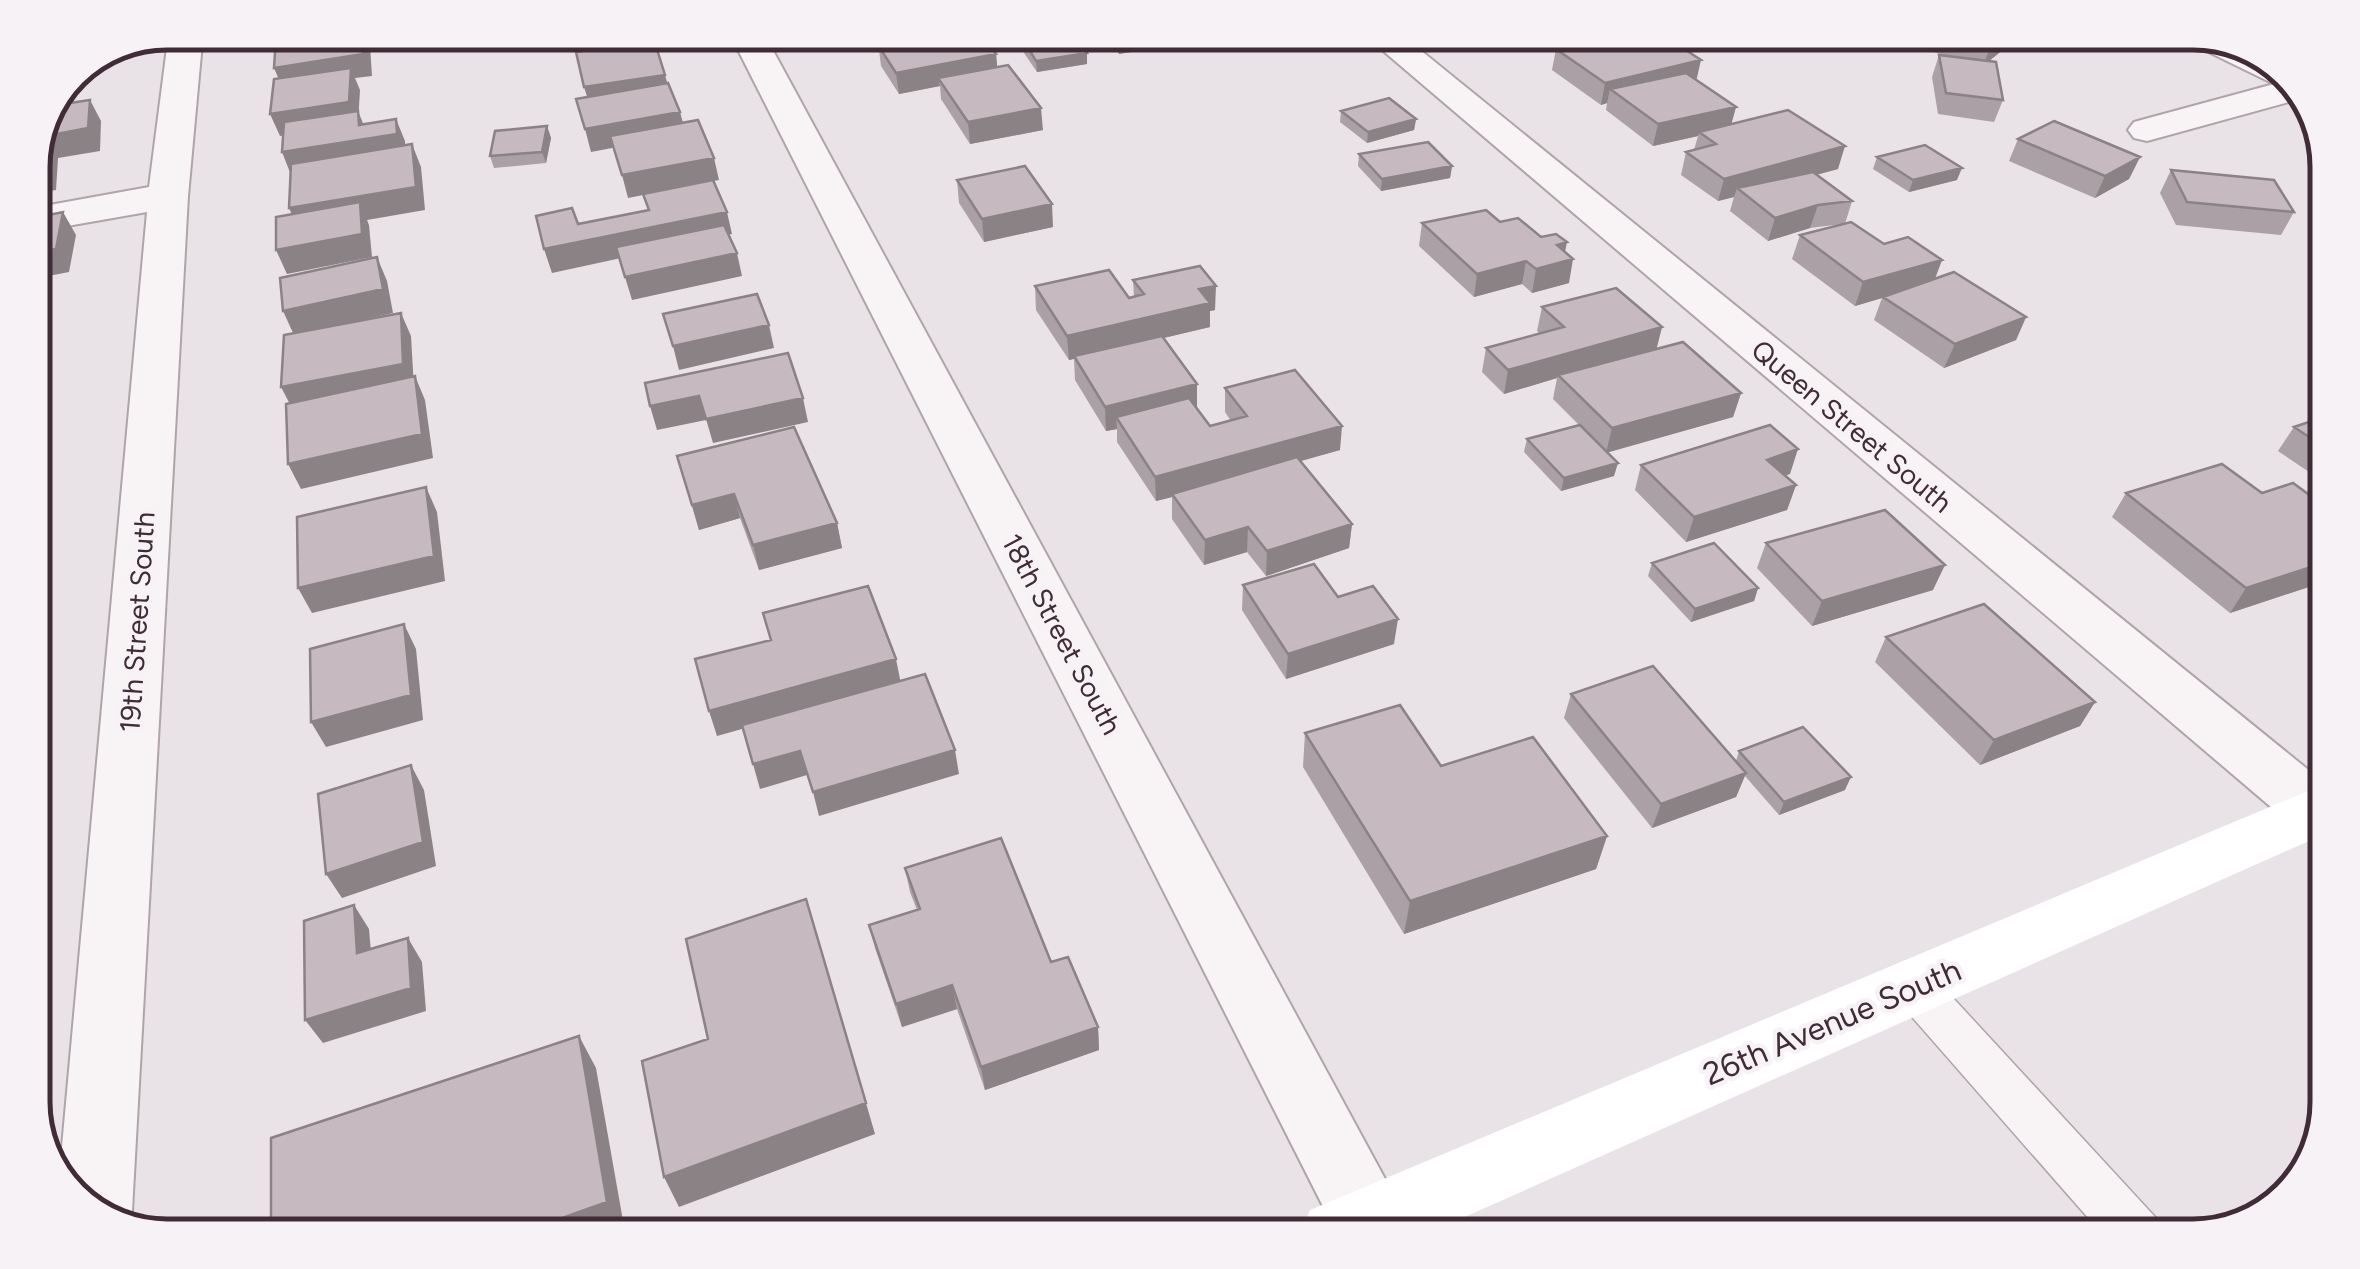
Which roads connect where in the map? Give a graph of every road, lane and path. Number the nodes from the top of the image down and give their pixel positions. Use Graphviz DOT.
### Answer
graph roads {
  1 [pos="184,50"];
  2 [pos="755,50"];
  3 [pos="1398,50"];
  4 [pos="2283,93"];
  5 [pos="2147,130"];
  6 [pos="168,196"];
  7 [pos="50,217"];
  8 [pos="2310,800"];
  9 [pos="2310,818"];
  10 [pos="1914,987"];
  11 [pos="95,1194"];
  12 [pos="1355,1219"];
  13 [pos="1391,1219"];
  14 [pos="2123,1219"];
  1 -- 6 [label="street, 19th Street South"];
  2 -- 12 [label="street, 18th Street South"];
  3 -- 8 [label="street, Queen Street South"];
  4 -- 5 [label="street"];
  6 -- 7 [label="street"];
  6 -- 11 [label="street, 19th Street South"];
  9 -- 10 [label="street, 26th Avenue South"];
  10 -- 13 [label="street, 26th Avenue South"];
  10 -- 14 [label="lane"];
}
